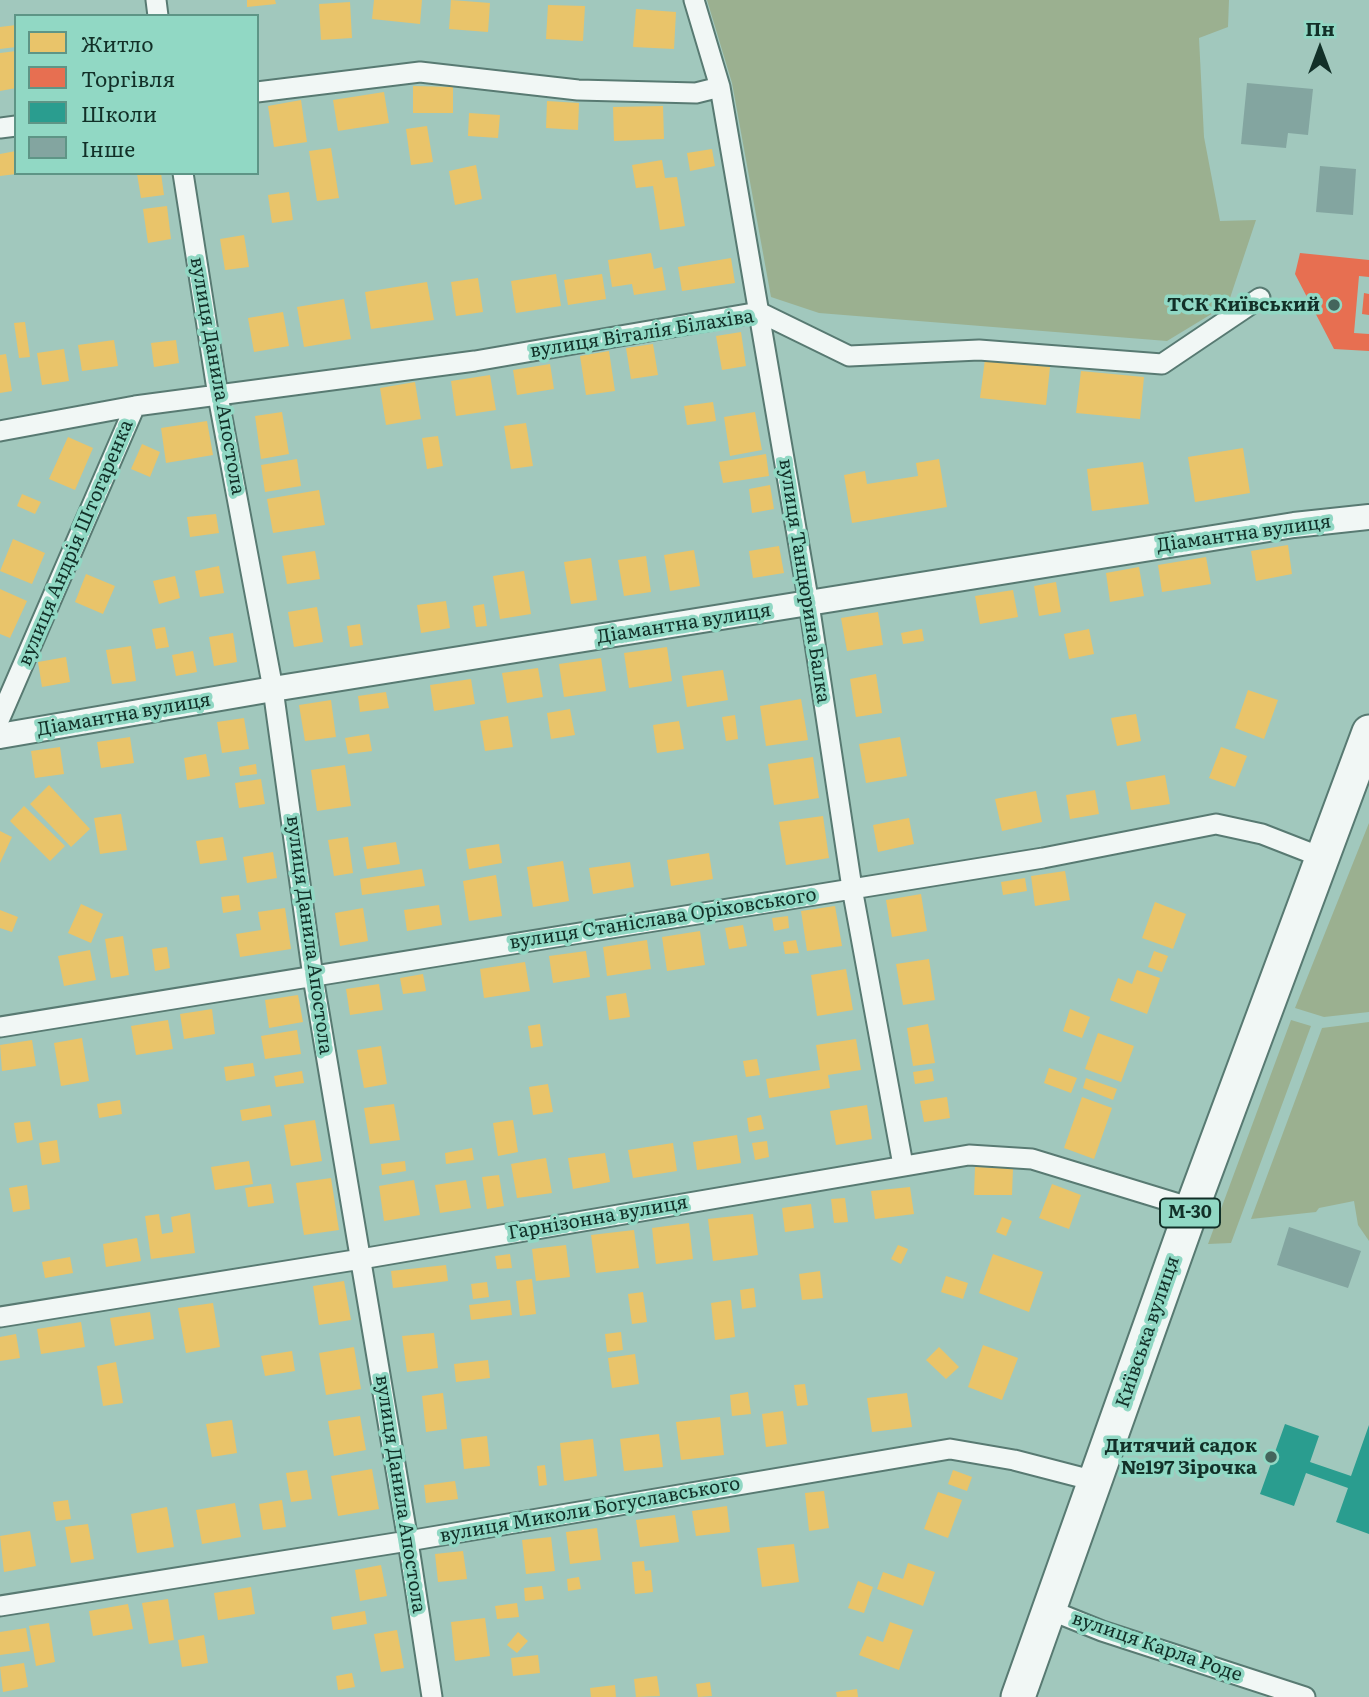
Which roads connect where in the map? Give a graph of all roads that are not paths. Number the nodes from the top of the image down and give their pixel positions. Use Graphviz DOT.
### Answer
graph roads {
  1 [pos="694,0"];
  2 [pos="720,88"];
  3 [pos="259,92"];
  4 [pos="183,175"];
  5 [pos="1260,298"];
  6 [pos="759,312"];
  7 [pos="218,396"];
  8 [pos="135,406"];
  9 [pos="0,431"];
  10 [pos="1369,517"];
  11 [pos="809,604"];
  12 [pos="273,689"];
  13 [pos="0,719"];
  14 [pos="1369,732"];
  15 [pos="0,736"];
  16 [pos="1321,857"];
  17 [pos="852,888"];
  18 [pos="313,977"];
  19 [pos="0,1027"];
  20 [pos="903,1165"];
  21 [pos="1192,1208"];
  22 [pos="360,1259"];
  23 [pos="0,1317"];
  24 [pos="1095,1481"];
  25 [pos="408,1541"];
  26 [pos="0,1606"];
  27 [pos="1050,1610"];
  28 [pos="432,1697"];
  29 [pos="1018,1697"];
  30 [pos="1305,1697"];
  1 -- 2 [label="street, вулиця Танцюрина Балка"];
  2 -- 3 [label="street"];
  2 -- 6 [label="street, вулиця Танцюрина Балка"];
  4 -- 7 [label="street, вулиця Данила Апостола"];
  5 -- 6 [label="street, вулиця Віталія Білахіва"];
  6 -- 7 [label="street, вулиця Віталія Білахіва"];
  6 -- 11 [label="street, вулиця Танцюрина Балка"];
  7 -- 8 [label="street, вулиця Віталія Білахіва"];
  7 -- 12 [label="street, вулиця Данила Апостола"];
  8 -- 9 [label="street, вулиця Віталія Білахіва"];
  8 -- 13 [label="street, вулиця Андрія Штогаренка"];
  10 -- 11 [label="street, Діамантна вулиця"];
  11 -- 12 [label="street, Діамантна вулиця"];
  11 -- 17 [label="street, вулиця Танцюрина Балка"];
  12 -- 15 [label="street, Діамантна вулиця"];
  12 -- 18 [label="street, вулиця Данила Апостола"];
  14 -- 16 [label="highway, Київська вулиця / М-30"];
  16 -- 17 [label="street, вулиця Станіслава Оріховського"];
  16 -- 21 [label="highway, Київська вулиця / М-30"];
  17 -- 18 [label="street, вулиця Станіслава Оріховського"];
  17 -- 20 [label="street, вулиця Танцюрина Балка"];
  18 -- 19 [label="street, вулиця Станіслава Оріховського"];
  18 -- 22 [label="street, вулиця Данила Апостола"];
  20 -- 21 [label="street, Гарнізонна вулиця"];
  20 -- 22 [label="street, Гарнізонна вулиця"];
  21 -- 24 [label="highway, Київська вулиця / М-30"];
  22 -- 23 [label="street, Гарнізонна вулиця"];
  22 -- 25 [label="street, вулиця Данила Апостола"];
  24 -- 25 [label="street, вулиця Миколи Богуславського"];
  24 -- 27 [label="highway, Київська вулиця / М-30"];
  25 -- 26 [label="street, вулиця Миколи Богуславського"];
  25 -- 28 [label="street, вулиця Данила Апостола"];
  27 -- 29 [label="highway, Київська вулиця / М-30"];
  27 -- 30 [label="street, вулиця Карла Роде"];
}
